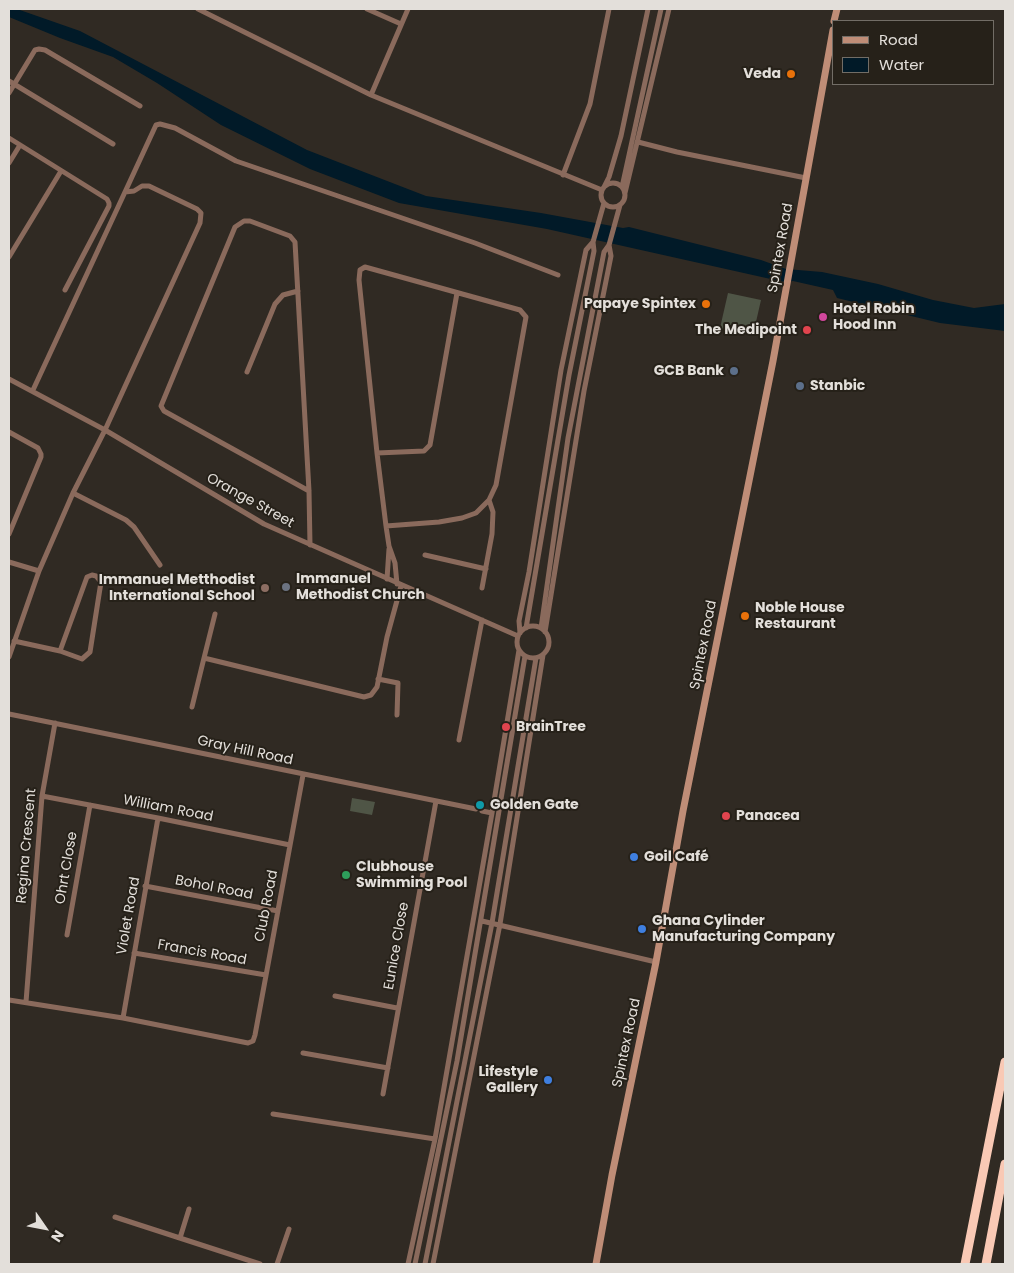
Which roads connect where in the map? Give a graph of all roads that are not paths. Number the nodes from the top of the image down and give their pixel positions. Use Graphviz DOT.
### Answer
graph roads {
  1 [pos="198,9"];
  2 [pos="367,9"];
  3 [pos="408,9"];
  4 [pos="609,9"];
  5 [pos="648,9"];
  6 [pos="661,9"];
  7 [pos="669,9"];
  8 [pos="401,24"];
  9 [pos="832,35"];
  10 [pos="11,83"];
  11 [pos="9,93"];
  12 [pos="371,96"];
  13 [pos="140,106"];
  14 [pos="9,138"];
  15 [pos="638,142"];
  16 [pos="113,144"];
  17 [pos="20,145"];
  18 [pos="9,163"];
  19 [pos="61,171"];
  20 [pos="563,175"];
  21 [pos="806,178"];
  22 [pos="622,187"];
  23 [pos="603,189"];
  24 [pos="125,192"];
  25 [pos="625,193"];
  26 [pos="604,203"];
  27 [pos="620,205"];
  28 [pos="593,242"];
  29 [pos="9,257"];
  30 [pos="558,275"];
  31 [pos="65,290"];
  32 [pos="298,291"];
  33 [pos="457,293"];
  34 [pos="246,372"];
  35 [pos="9,379"];
  36 [pos="33,390"];
  37 [pos="105,430"];
  38 [pos="9,432"];
  39 [pos="377,453"];
  40 [pos="309,491"];
  41 [pos="73,493"];
  42 [pos="489,500"];
  43 [pos="386,526"];
  44 [pos="9,534"];
  45 [pos="310,544"];
  46 [pos="389,546"];
  47 [pos="424,555"];
  48 [pos="9,562"];
  49 [pos="160,565"];
  50 [pos="486,569"];
  51 [pos="39,571"];
  52 [pos="388,579"];
  53 [pos="399,585"];
  54 [pos="482,588"];
  55 [pos="215,614"];
  56 [pos="482,620"];
  57 [pos="526,628"];
  58 [pos="543,630"];
  59 [pos="519,635"];
  60 [pos="14,641"];
  61 [pos="519,650"];
  62 [pos="60,651"];
  63 [pos="542,655"];
  64 [pos="525,656"];
  65 [pos="9,657"];
  66 [pos="204,658"];
  67 [pos="536,658"];
  68 [pos="378,679"];
  69 [pos="192,707"];
  70 [pos="9,714"];
  71 [pos="397,715"];
  72 [pos="55,723"];
  73 [pos="459,740"];
  74 [pos="303,775"];
  75 [pos="42,796"];
  76 [pos="436,801"];
  77 [pos="90,805"];
  78 [pos="492,813"];
  79 [pos="158,818"];
  80 [pos="290,845"];
  81 [pos="145,886"];
  82 [pos="278,912"];
  83 [pos="482,921"];
  84 [pos="492,923"];
  85 [pos="500,924"];
  86 [pos="66,934"];
  87 [pos="134,953"];
  88 [pos="656,962"];
  89 [pos="266,975"];
  90 [pos="335,996"];
  91 [pos="9,1000"];
  92 [pos="26,1002"];
  93 [pos="398,1008"];
  94 [pos="123,1018"];
  95 [pos="303,1053"];
  96 [pos="1005,1062"];
  97 [pos="388,1068"];
  98 [pos="383,1094"];
  99 [pos="273,1114"];
  100 [pos="435,1139"];
  101 [pos="1005,1164"];
  102 [pos="189,1209"];
  103 [pos="115,1216"];
  104 [pos="289,1229"];
  105 [pos="180,1238"];
  106 [pos="260,1264"];
  107 [pos="277,1264"];
  108 [pos="408,1264"];
  109 [pos="415,1264"];
  110 [pos="425,1264"];
  111 [pos="433,1264"];
  112 [pos="596,1264"];
  113 [pos="965,1264"];
  114 [pos="986,1264"];
  1 -- 12 [label="street"];
  2 -- 8 [label="street"];
  3 -- 8 [label="street"];
  4 -- 20 [label="street"];
  5 -- 23 [label="street"];
  6 -- 22 [label="street"];
  7 -- 15 [label="street"];
  8 -- 12 [label="street"];
  9 -- 21 [label="main road, Spintex Road"];
  10 -- 11 [label="street"];
  10 -- 13 [label="street"];
  10 -- 16 [label="street"];
  12 -- 20 [label="street"];
  14 -- 17 [label="street"];
  15 -- 21 [label="street"];
  15 -- 25 [label="street"];
  17 -- 18 [label="street"];
  17 -- 19 [label="street"];
  19 -- 29 [label="street"];
  19 -- 31 [label="street"];
  20 -- 23 [label="street"];
  21 -- 88 [label="main road, Spintex Road"];
  22 -- 23 [label="street"];
  22 -- 25 [label="street"];
  23 -- 26 [label="street"];
  24 -- 30 [label="street"];
  24 -- 36 [label="street"];
  24 -- 37 [label="street"];
  25 -- 27 [label="street"];
  26 -- 27 [label="street"];
  26 -- 28 [label="street"];
  27 -- 58 [label="street"];
  28 -- 57 [label="street"];
  28 -- 59 [label="street"];
  32 -- 34 [label="street"];
  32 -- 40 [label="street"];
  32 -- 40 [label="street"];
  33 -- 39 [label="street"];
  33 -- 39 [label="street"];
  33 -- 42 [label="street"];
  35 -- 36 [label="street, Orange Street"];
  36 -- 37 [label="street, Orange Street"];
  37 -- 41 [label="street"];
  37 -- 45 [label="street, Orange Street"];
  38 -- 44 [label="street"];
  39 -- 43 [label="street"];
  40 -- 45 [label="street"];
  41 -- 49 [label="street"];
  41 -- 51 [label="street"];
  42 -- 43 [label="street"];
  42 -- 50 [label="street"];
  43 -- 46 [label="street"];
  45 -- 52 [label="street, Orange Street"];
  46 -- 52 [label="street"];
  46 -- 53 [label="street"];
  47 -- 50 [label="street"];
  48 -- 51 [label="street"];
  50 -- 54 [label="street"];
  51 -- 60 [label="street"];
  52 -- 53 [label="street, Orange Street"];
  53 -- 56 [label="street, Orange Street"];
  53 -- 68 [label="street"];
  55 -- 66 [label="street"];
  56 -- 59 [label="street, Orange Street"];
  56 -- 73 [label="street"];
  57 -- 58 [label="street"];
  57 -- 59 [label="street"];
  58 -- 63 [label="street"];
  59 -- 61 [label="street"];
  60 -- 62 [label="street"];
  60 -- 65 [label="street"];
  61 -- 64 [label="street"];
  61 -- 78 [label="street"];
  62 -- 62 [label="street"];
  63 -- 67 [label="street"];
  63 -- 85 [label="street"];
  64 -- 67 [label="street"];
  64 -- 83 [label="street"];
  66 -- 68 [label="street"];
  66 -- 69 [label="street"];
  67 -- 84 [label="street"];
  68 -- 71 [label="street"];
  70 -- 72 [label="street, Gray Hill Road"];
  72 -- 74 [label="street, Gray Hill Road"];
  72 -- 75 [label="street, Regina Crescent"];
  74 -- 76 [label="street, Gray Hill Road"];
  74 -- 80 [label="street, Club Road"];
  75 -- 77 [label="street, William Road"];
  75 -- 92 [label="street, Regina Crescent"];
  76 -- 78 [label="street, Gray Hill Road"];
  76 -- 93 [label="street, Eunice Close"];
  77 -- 79 [label="street, William Road"];
  77 -- 86 [label="street, Ohrt Close"];
  78 -- 100 [label="street"];
  79 -- 80 [label="street, William Road"];
  79 -- 81 [label="street, Violet Road"];
  80 -- 82 [label="street, Club Road"];
  81 -- 82 [label="street, Bohol Road"];
  81 -- 87 [label="street, Violet Road"];
  82 -- 89 [label="street, Club Road"];
  83 -- 84 [label="street"];
  83 -- 109 [label="street"];
  84 -- 85 [label="street"];
  84 -- 110 [label="street"];
  85 -- 88 [label="street"];
  85 -- 111 [label="street"];
  87 -- 89 [label="street, Francis Road"];
  87 -- 94 [label="street, Violet Road"];
  88 -- 112 [label="main road, Spintex Road"];
  89 -- 94 [label="street, Club Road"];
  90 -- 93 [label="street, Eunice Close"];
  91 -- 92 [label="street"];
  92 -- 94 [label="street"];
  93 -- 97 [label="street, Eunice Close"];
  95 -- 97 [label="street"];
  96 -- 113 [label="highway"];
  97 -- 98 [label="street, Eunice Close"];
  99 -- 100 [label="street"];
  100 -- 108 [label="street"];
  101 -- 114 [label="highway"];
  102 -- 105 [label="street"];
  103 -- 105 [label="street"];
  104 -- 107 [label="street"];
  105 -- 106 [label="street"];
}
